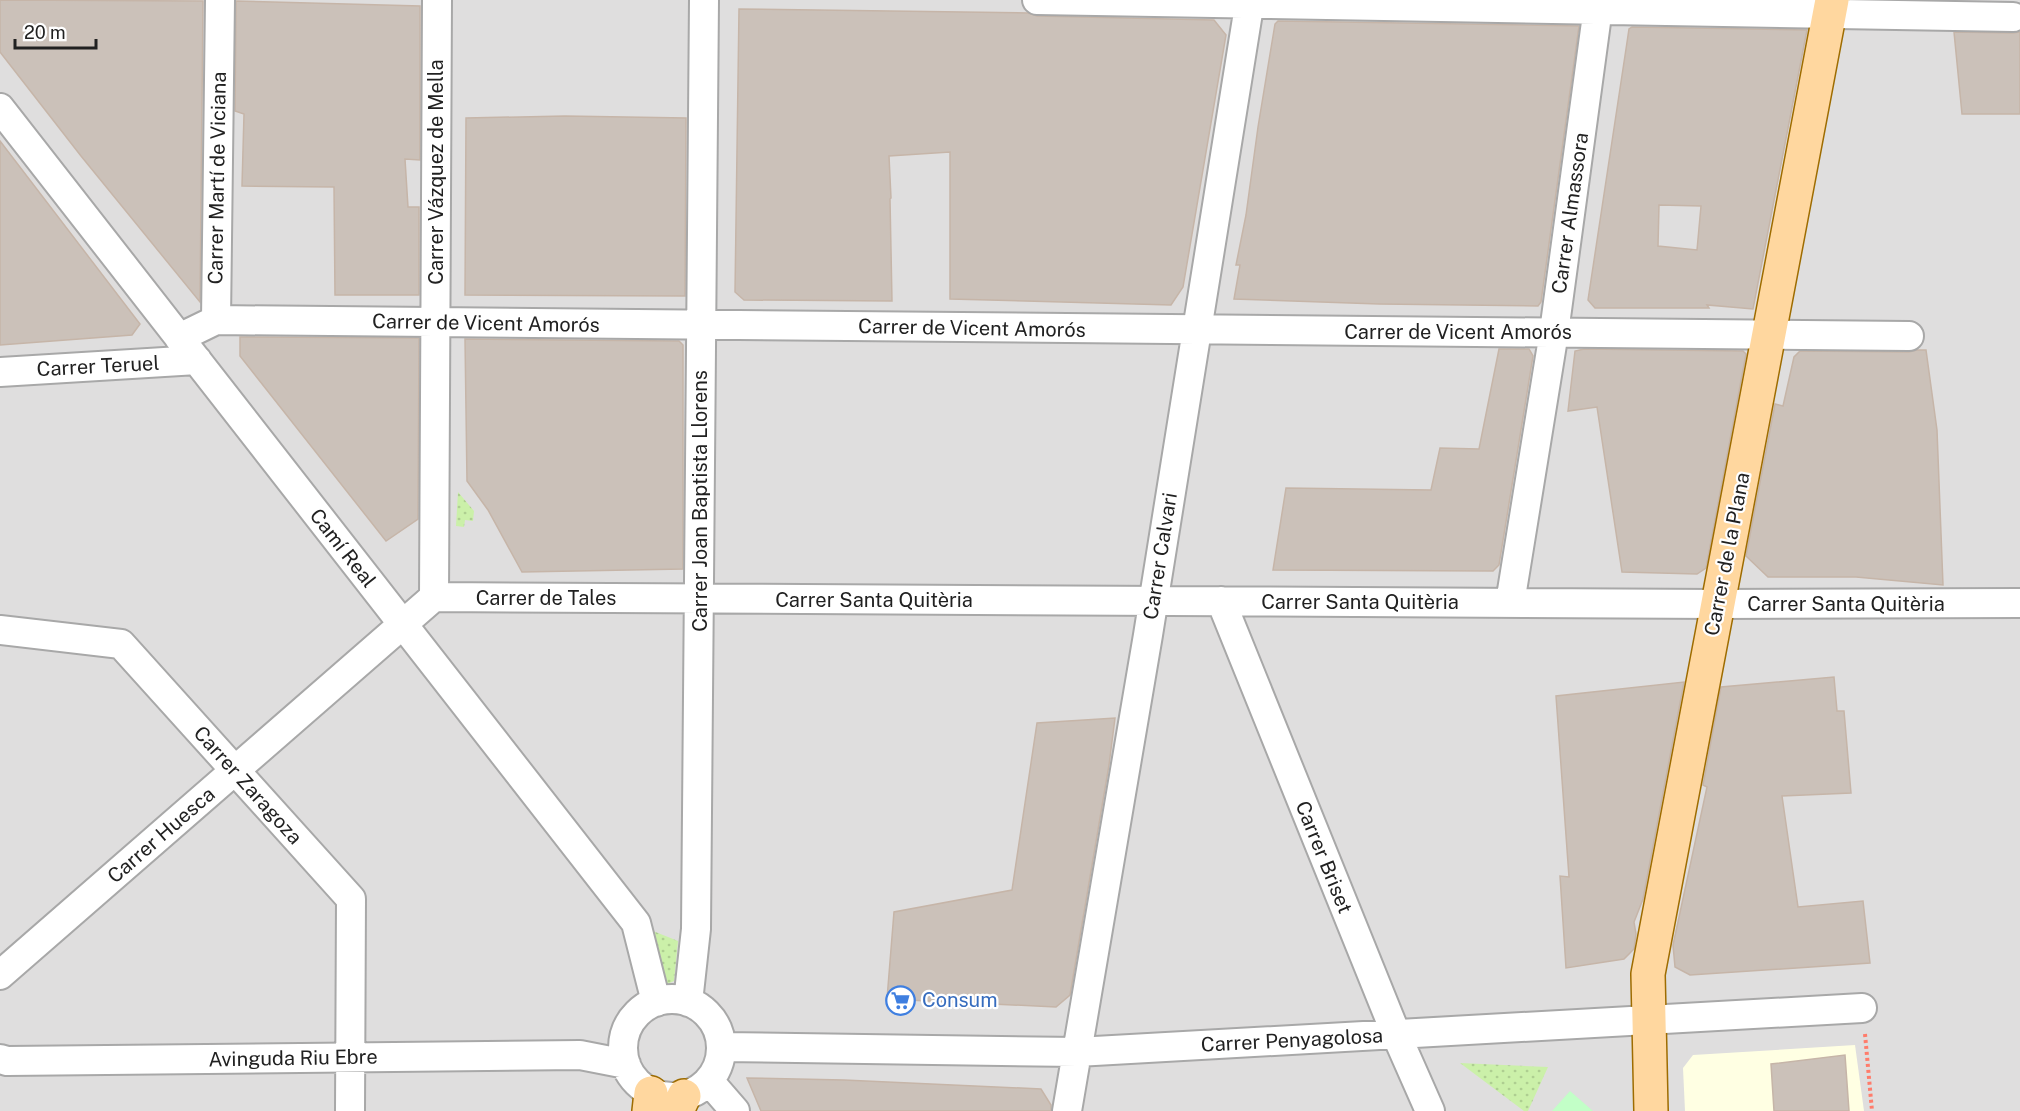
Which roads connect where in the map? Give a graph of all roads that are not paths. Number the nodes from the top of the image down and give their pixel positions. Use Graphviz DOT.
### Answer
graph roads {
  1 [pos="219,0"];
  2 [pos="437,0"];
  3 [pos="704,0"];
  4 [pos="1037,0"];
  5 [pos="1249,2"];
  6 [pos="1365,3"];
  7 [pos="1487,4"];
  8 [pos="1599,5"];
  9 [pos="1830,7"];
  10 [pos="2013,17"];
  11 [pos="0,108"];
  12 [pos="216,320"];
  13 [pos="435,322"];
  14 [pos="702,324"];
  15 [pos="1197,330"];
  16 [pos="1554,332"];
  17 [pos="1768,335"];
  18 [pos="1909,336"];
  19 [pos="179,338"];
  20 [pos="197,360"];
  21 [pos="0,372"];
  22 [pos="434,561"];
  23 [pos="434,597"];
  24 [pos="464,597"];
  25 [pos="699,599"];
  26 [pos="1153,601"];
  27 [pos="1221,602"];
  28 [pos="1510,603"];
  29 [pos="2020,603"];
  30 [pos="1718,604"];
  31 [pos="403,624"];
  32 [pos="0,630"];
  33 [pos="235,770"];
  34 [pos="0,975"];
  35 [pos="656,1002"];
  36 [pos="688,1002"];
  37 [pos="1862,1008"];
  38 [pos="1648,1020"];
  39 [pos="1396,1034"];
  40 [pos="625,1036"];
  41 [pos="722,1047"];
  42 [pos="1077,1052"];
  43 [pos="580,1055"];
  44 [pos="351,1058"];
  45 [pos="2,1062"];
  46 [pos="626,1064"];
  47 [pos="674,1098"];
  48 [pos="350,1111"];
  49 [pos="735,1111"];
  50 [pos="1067,1111"];
  51 [pos="1430,1111"];
  52 [pos="1651,1111"];
  1 -- 12 [label="street, Carrer Martí de Viciana"];
  2 -- 13 [label="street, Carrer Vázquez de Mella"];
  3 -- 14 [label="street, Carrer Joan Baptista Llorens"];
  4 -- 5 [label="street"];
  5 -- 6 [label="street"];
  5 -- 15 [label="street, Carrer Calvari"];
  6 -- 7 [label="street"];
  7 -- 8 [label="street"];
  8 -- 9 [label="street"];
  8 -- 16 [label="street, Carrer Almassora"];
  9 -- 10 [label="street"];
  9 -- 17 [label="main road, Carrer de la Plana"];
  11 -- 19 [label="street, Camí Real"];
  12 -- 13 [label="street, Carrer de Vicent Amorós"];
  12 -- 19 [label="street, Carrer de Vicent Amorós"];
  13 -- 14 [label="street, Carrer de Vicent Amorós"];
  13 -- 22 [label="street, Carrer Vázquez de Mella"];
  14 -- 15 [label="street, Carrer de Vicent Amorós"];
  14 -- 25 [label="street, Carrer Joan Baptista Llorens"];
  15 -- 16 [label="street, Carrer de Vicent Amorós"];
  15 -- 26 [label="street, Carrer Calvari"];
  16 -- 17 [label="street, Carrer de Vicent Amorós"];
  16 -- 28 [label="street, Carrer Almassora"];
  17 -- 18 [label="street, Carrer de Vicent Amorós"];
  17 -- 30 [label="main road, Carrer de la Plana"];
  19 -- 20 [label="street, Camí Real"];
  20 -- 21 [label="street, Carrer Teruel"];
  20 -- 31 [label="street, Camí Real"];
  22 -- 23 [label="street, Carrer Vázquez de Mella"];
  22 -- 24 [label="street"];
  23 -- 24 [label="street, Carrer de Tales"];
  23 -- 31 [label="street"];
  24 -- 25 [label="street, Carrer de Tales"];
  25 -- 26 [label="street, Carrer Santa Quitèria"];
  25 -- 36 [label="street, Carrer Joan Baptista Llorens"];
  26 -- 27 [label="street, Carrer Santa Quitèria"];
  26 -- 42 [label="street, Carrer Calvari"];
  27 -- 28 [label="street, Carrer Santa Quitèria"];
  27 -- 39 [label="street, Carrer Briset"];
  28 -- 30 [label="street, Carrer Santa Quitèria"];
  29 -- 30 [label="street, Carrer Santa Quitèria"];
  30 -- 38 [label="main road, Carrer de la Plana"];
  31 -- 33 [label="street, Carrer Huesca"];
  31 -- 35 [label="street, Camí Real"];
  32 -- 33 [label="street, Carrer Zaragoza"];
  33 -- 34 [label="street, Carrer Huesca"];
  33 -- 44 [label="street, Carrer Zaragoza"];
  35 -- 36 [label="street"];
  35 -- 40 [label="street"];
  36 -- 41 [label="street"];
  37 -- 38 [label="street, Carrer Penyagolosa"];
  38 -- 39 [label="street, Carrer Penyagolosa"];
  38 -- 52 [label="main road, Carrer de la Plana"];
  39 -- 42 [label="street, Carrer Penyagolosa"];
  39 -- 51 [label="street, Carrer Briset"];
  40 -- 43 [label="street, Avinguda Riu Ebre"];
  40 -- 46 [label="street"];
  41 -- 42 [label="street, Carrer Penyagolosa"];
  41 -- 47 [label="street"];
  42 -- 50 [label="street, Carrer Calvari"];
  43 -- 44 [label="street, Avinguda Riu Ebre"];
  43 -- 46 [label="street, Avinguda Riu Ebre"];
  44 -- 45 [label="street, Avinguda Riu Ebre"];
  44 -- 48 [label="street, Carrer Zaragoza"];
  46 -- 47 [label="street"];
  47 -- 49 [label="street"];
}
